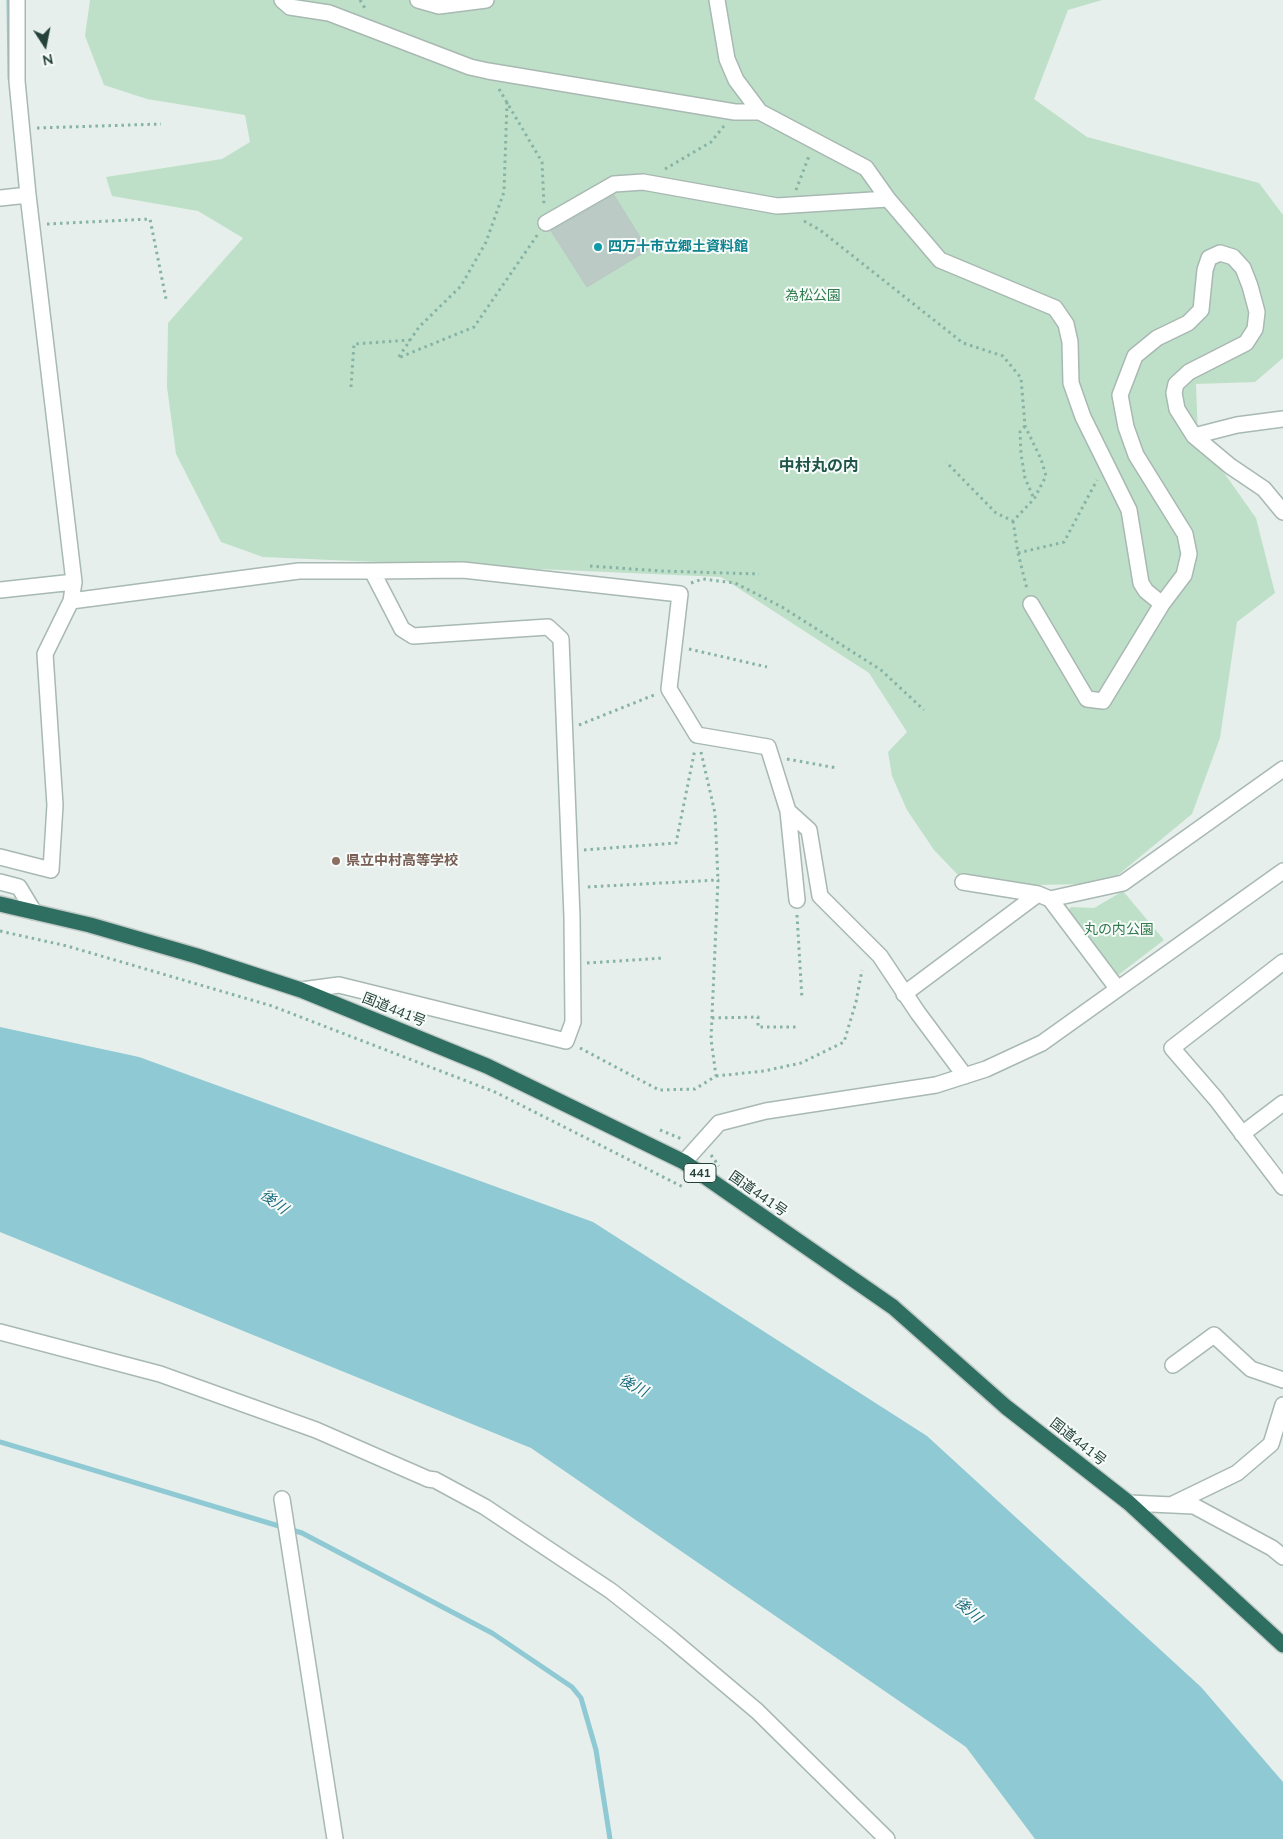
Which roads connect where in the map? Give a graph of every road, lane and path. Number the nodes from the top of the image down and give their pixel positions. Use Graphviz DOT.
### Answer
graph roads {
  1 [pos="17,0"];
  2 [pos="282,0"];
  3 [pos="418,0"];
  4 [pos="486,0"];
  5 [pos="716,0"];
  6 [pos="488,71"];
  7 [pos="507,102"];
  8 [pos="735,112"];
  9 [pos="760,112"];
  10 [pos="161,124"];
  11 [pos="22,128"];
  12 [pos="814,140"];
  13 [pos="643,182"];
  14 [pos="28,196"];
  15 [pos="0,198"];
  16 [pos="888,199"];
  17 [pos="789,206"];
  18 [pos="803,220"];
  19 [pos="546,223"];
  20 [pos="32,224"];
  21 [pos="166,299"];
  22 [pos="411,340"];
  23 [pos="351,387"];
  24 [pos="1283,419"];
  25 [pos="1025,426"];
  26 [pos="1194,436"];
  27 [pos="946,462"];
  28 [pos="1106,464"];
  29 [pos="1034,499"];
  30 [pos="1283,512"];
  31 [pos="1013,521"];
  32 [pos="1018,552"];
  33 [pos="372,571"];
  34 [pos="74,582"];
  35 [pos="0,590"];
  36 [pos="680,594"];
  37 [pos="71,601"];
  38 [pos="1031,604"];
  39 [pos="1162,604"];
  40 [pos="674,645"];
  41 [pos="767,667"];
  42 [pos="669,689"];
  43 [pos="924,710"];
  44 [pos="565,731"];
  45 [pos="698,735"];
  46 [pos="771,756"];
  47 [pos="837,768"];
  48 [pos="1283,769"];
  49 [pos="788,811"];
  50 [pos="570,851"];
  51 [pos="0,857"];
  52 [pos="1282,874"];
  53 [pos="718,880"];
  54 [pos="0,882"];
  55 [pos="964,882"];
  56 [pos="571,888"];
  57 [pos="1044,896"];
  58 [pos="797,900"];
  59 [pos="0,904"];
  60 [pos="34,912"];
  61 [pos="0,931"];
  62 [pos="664,958"];
  63 [pos="1283,962"];
  64 [pos="572,964"];
  65 [pos="862,970"];
  66 [pos="1117,988"];
  67 [pos="301,990"];
  68 [pos="904,994"];
  69 [pos="802,999"];
  70 [pos="712,1018"];
  71 [pos="799,1027"];
  72 [pos="566,1041"];
  73 [pos="716,1076"];
  74 [pos="965,1076"];
  75 [pos="1283,1103"];
  76 [pos="652,1127"];
  77 [pos="1242,1134"];
  78 [pos="698,1145"];
  79 [pos="684,1162"];
  80 [pos="720,1167"];
  81 [pos="1283,1187"];
  82 [pos="685,1188"];
  83 [pos="0,1332"];
  84 [pos="1173,1365"];
  85 [pos="1283,1380"];
  86 [pos="1283,1405"];
  87 [pos="282,1499"];
  88 [pos="1129,1503"];
  89 [pos="1172,1505"];
  90 [pos="1283,1558"];
  91 [pos="1283,1646"];
  92 [pos="334,1839"];
  93 [pos="887,1839"];
  1 -- 11 [label="street"];
  2 -- 6 [label="street"];
  3 -- 4 [label="street"];
  5 -- 9 [label="street"];
  6 -- 7 [label="path"];
  6 -- 8 [label="street"];
  7 -- 19 [label="path"];
  7 -- 22 [label="path"];
  8 -- 9 [label="street"];
  8 -- 13 [label="path"];
  9 -- 12 [label="street"];
  10 -- 11 [label="path"];
  11 -- 14 [label="street"];
  12 -- 16 [label="street"];
  12 -- 17 [label="path"];
  13 -- 17 [label="street"];
  13 -- 19 [label="street"];
  14 -- 15 [label="street"];
  14 -- 20 [label="street"];
  16 -- 17 [label="street"];
  16 -- 28 [label="street"];
  18 -- 25 [label="path"];
  19 -- 22 [label="path"];
  20 -- 21 [label="path"];
  20 -- 34 [label="street"];
  22 -- 23 [label="path"];
  24 -- 26 [label="street"];
  25 -- 29 [label="path"];
  25 -- 29 [label="path"];
  26 -- 30 [label="street"];
  26 -- 39 [label="street"];
  27 -- 31 [label="path"];
  28 -- 32 [label="path"];
  28 -- 39 [label="street"];
  29 -- 31 [label="path"];
  31 -- 32 [label="path"];
  32 -- 38 [label="path"];
  33 -- 36 [label="street"];
  33 -- 37 [label="street"];
  33 -- 44 [label="street"];
  34 -- 35 [label="street"];
  34 -- 37 [label="street"];
  36 -- 40 [label="street"];
  36 -- 43 [label="path"];
  37 -- 51 [label="street"];
  38 -- 39 [label="street"];
  40 -- 41 [label="path"];
  40 -- 42 [label="street"];
  42 -- 44 [label="path"];
  42 -- 45 [label="street"];
  44 -- 50 [label="street"];
  45 -- 46 [label="street"];
  45 -- 50 [label="path"];
  45 -- 53 [label="path"];
  46 -- 47 [label="path"];
  46 -- 49 [label="street"];
  48 -- 57 [label="street"];
  49 -- 58 [label="street"];
  49 -- 68 [label="street"];
  50 -- 56 [label="street"];
  52 -- 66 [label="street"];
  53 -- 56 [label="path"];
  53 -- 70 [label="path"];
  54 -- 60 [label="street"];
  55 -- 57 [label="street"];
  56 -- 64 [label="street"];
  57 -- 66 [label="street"];
  57 -- 68 [label="street"];
  58 -- 69 [label="path"];
  59 -- 60 [label="highway, 国道441号 / 441"];
  60 -- 67 [label="highway, 国道441号 / 441"];
  61 -- 82 [label="path"];
  62 -- 64 [label="path"];
  63 -- 77 [label="street"];
  64 -- 72 [label="street"];
  65 -- 73 [label="path"];
  66 -- 74 [label="street"];
  67 -- 72 [label="street"];
  67 -- 79 [label="highway, 国道441号 / 441"];
  68 -- 74 [label="street"];
  70 -- 71 [label="path"];
  70 -- 73 [label="path"];
  72 -- 73 [label="path"];
  74 -- 78 [label="street"];
  75 -- 77 [label="street"];
  76 -- 78 [label="path"];
  77 -- 81 [label="street"];
  78 -- 79 [label="street"];
  78 -- 80 [label="path"];
  79 -- 88 [label="highway, 国道441号 / 441"];
  83 -- 93 [label="street"];
  84 -- 85 [label="street"];
  86 -- 89 [label="street"];
  87 -- 92 [label="street"];
  88 -- 89 [label="street"];
  88 -- 91 [label="highway, 国道441号 / 441"];
  89 -- 90 [label="street"];
}
